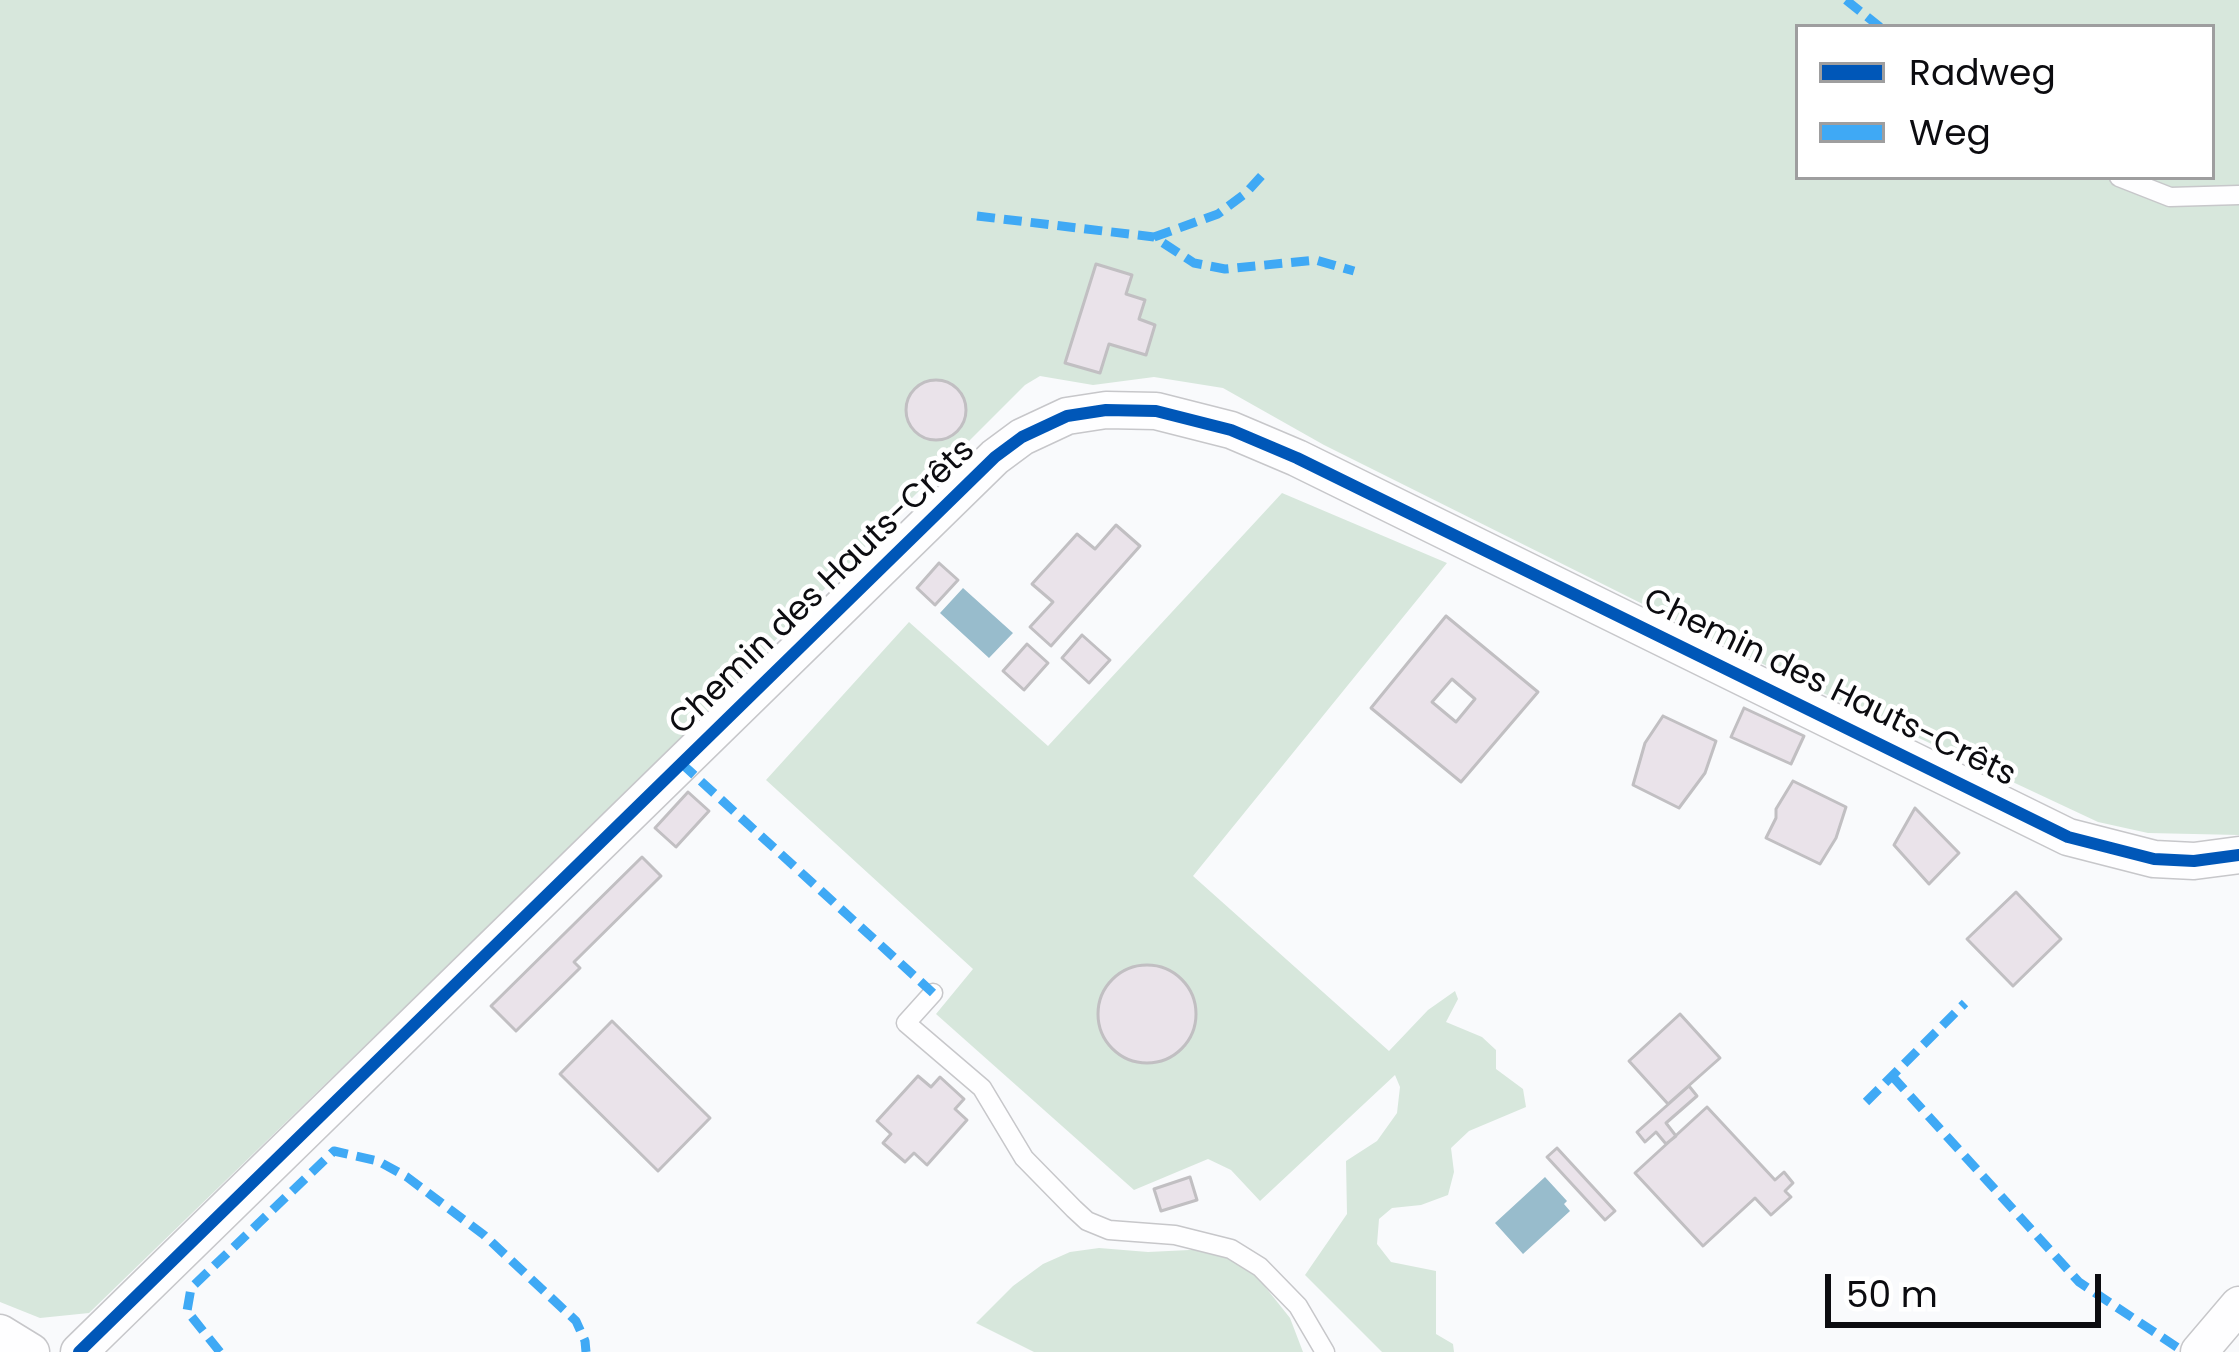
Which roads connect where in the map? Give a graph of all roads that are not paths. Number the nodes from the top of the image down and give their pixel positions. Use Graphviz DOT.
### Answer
graph roads {
  1 [pos="2128,180"];
  2 [pos="2239,195"];
  3 [pos="2239,855"];
  4 [pos="934,993"];
  5 [pos="2239,1305"];
  6 [pos="0,1333"];
  7 [pos="31,1352"];
  8 [pos="79,1352"];
  9 [pos="1325,1352"];
  10 [pos="2199,1352"];
  1 -- 2 [label="lane"];
  3 -- 8 [label="street, Chemin des Hauts-Crêts"];
  4 -- 9 [label="lane"];
  5 -- 10 [label="street"];
  6 -- 7 [label="street"];
}
